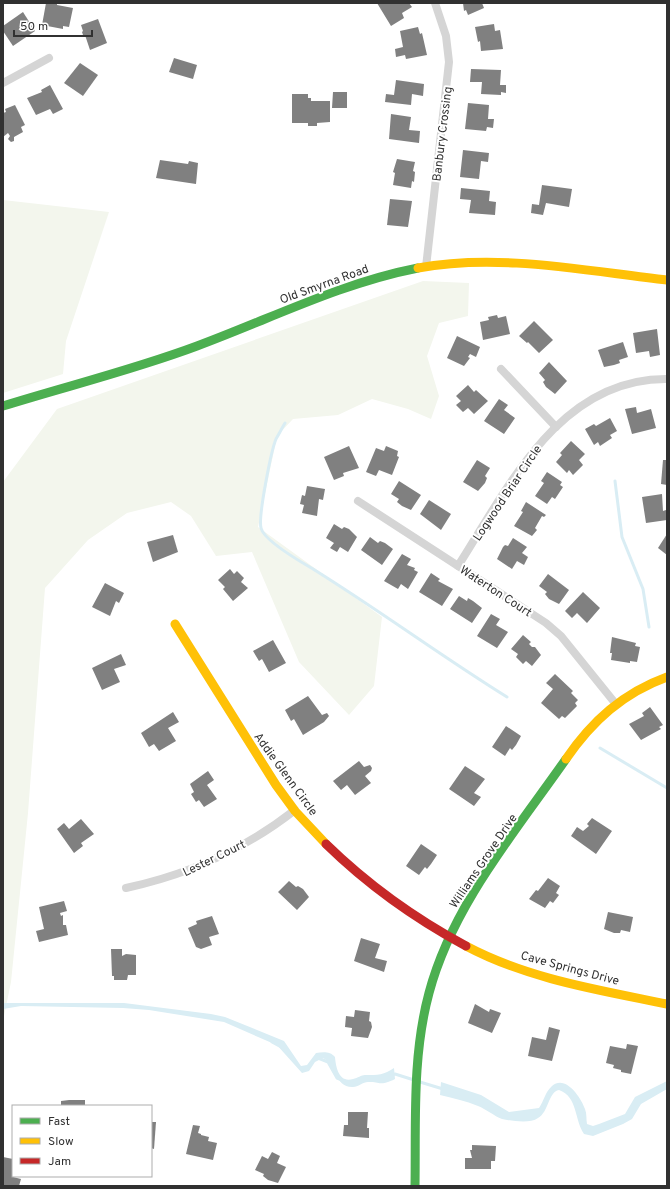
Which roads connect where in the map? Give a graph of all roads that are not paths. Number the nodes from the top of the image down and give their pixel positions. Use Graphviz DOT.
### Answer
graph roads {
  1 [pos="435,3"];
  2 [pos="49,58"];
  3 [pos="3,83"];
  4 [pos="426,267"];
  5 [pos="667,280"];
  6 [pos="501,369"];
  7 [pos="667,379"];
  8 [pos="3,406"];
  9 [pos="556,426"];
  10 [pos="358,501"];
  11 [pos="458,566"];
  12 [pos="175,624"];
  13 [pos="667,677"];
  14 [pos="615,704"];
  15 [pos="295,810"];
  16 [pos="126,888"];
  17 [pos="449,936"];
  18 [pos="667,1004"];
  19 [pos="415,1186"];
  1 -- 4 [label="street, Banbury Crossing"];
  2 -- 3 [label="street"];
  4 -- 5 [label="street, Old Smyrna Road"];
  4 -- 8 [label="street, Old Smyrna Road"];
  6 -- 9 [label="street"];
  7 -- 9 [label="street, Logwood Briar Circle"];
  9 -- 11 [label="street, Logwood Briar Circle"];
  10 -- 11 [label="street, Waterton Court"];
  11 -- 14 [label="street, Waterton Court"];
  12 -- 15 [label="street, Addie Glenn Circle"];
  13 -- 14 [label="street, Williams Grove Drive"];
  14 -- 17 [label="street, Williams Grove Drive"];
  15 -- 16 [label="street, Lester Court"];
  15 -- 17 [label="street, Addie Glenn Circle"];
  17 -- 18 [label="street, Cave Springs Drive"];
  17 -- 19 [label="street, Williams Grove Drive"];
}
